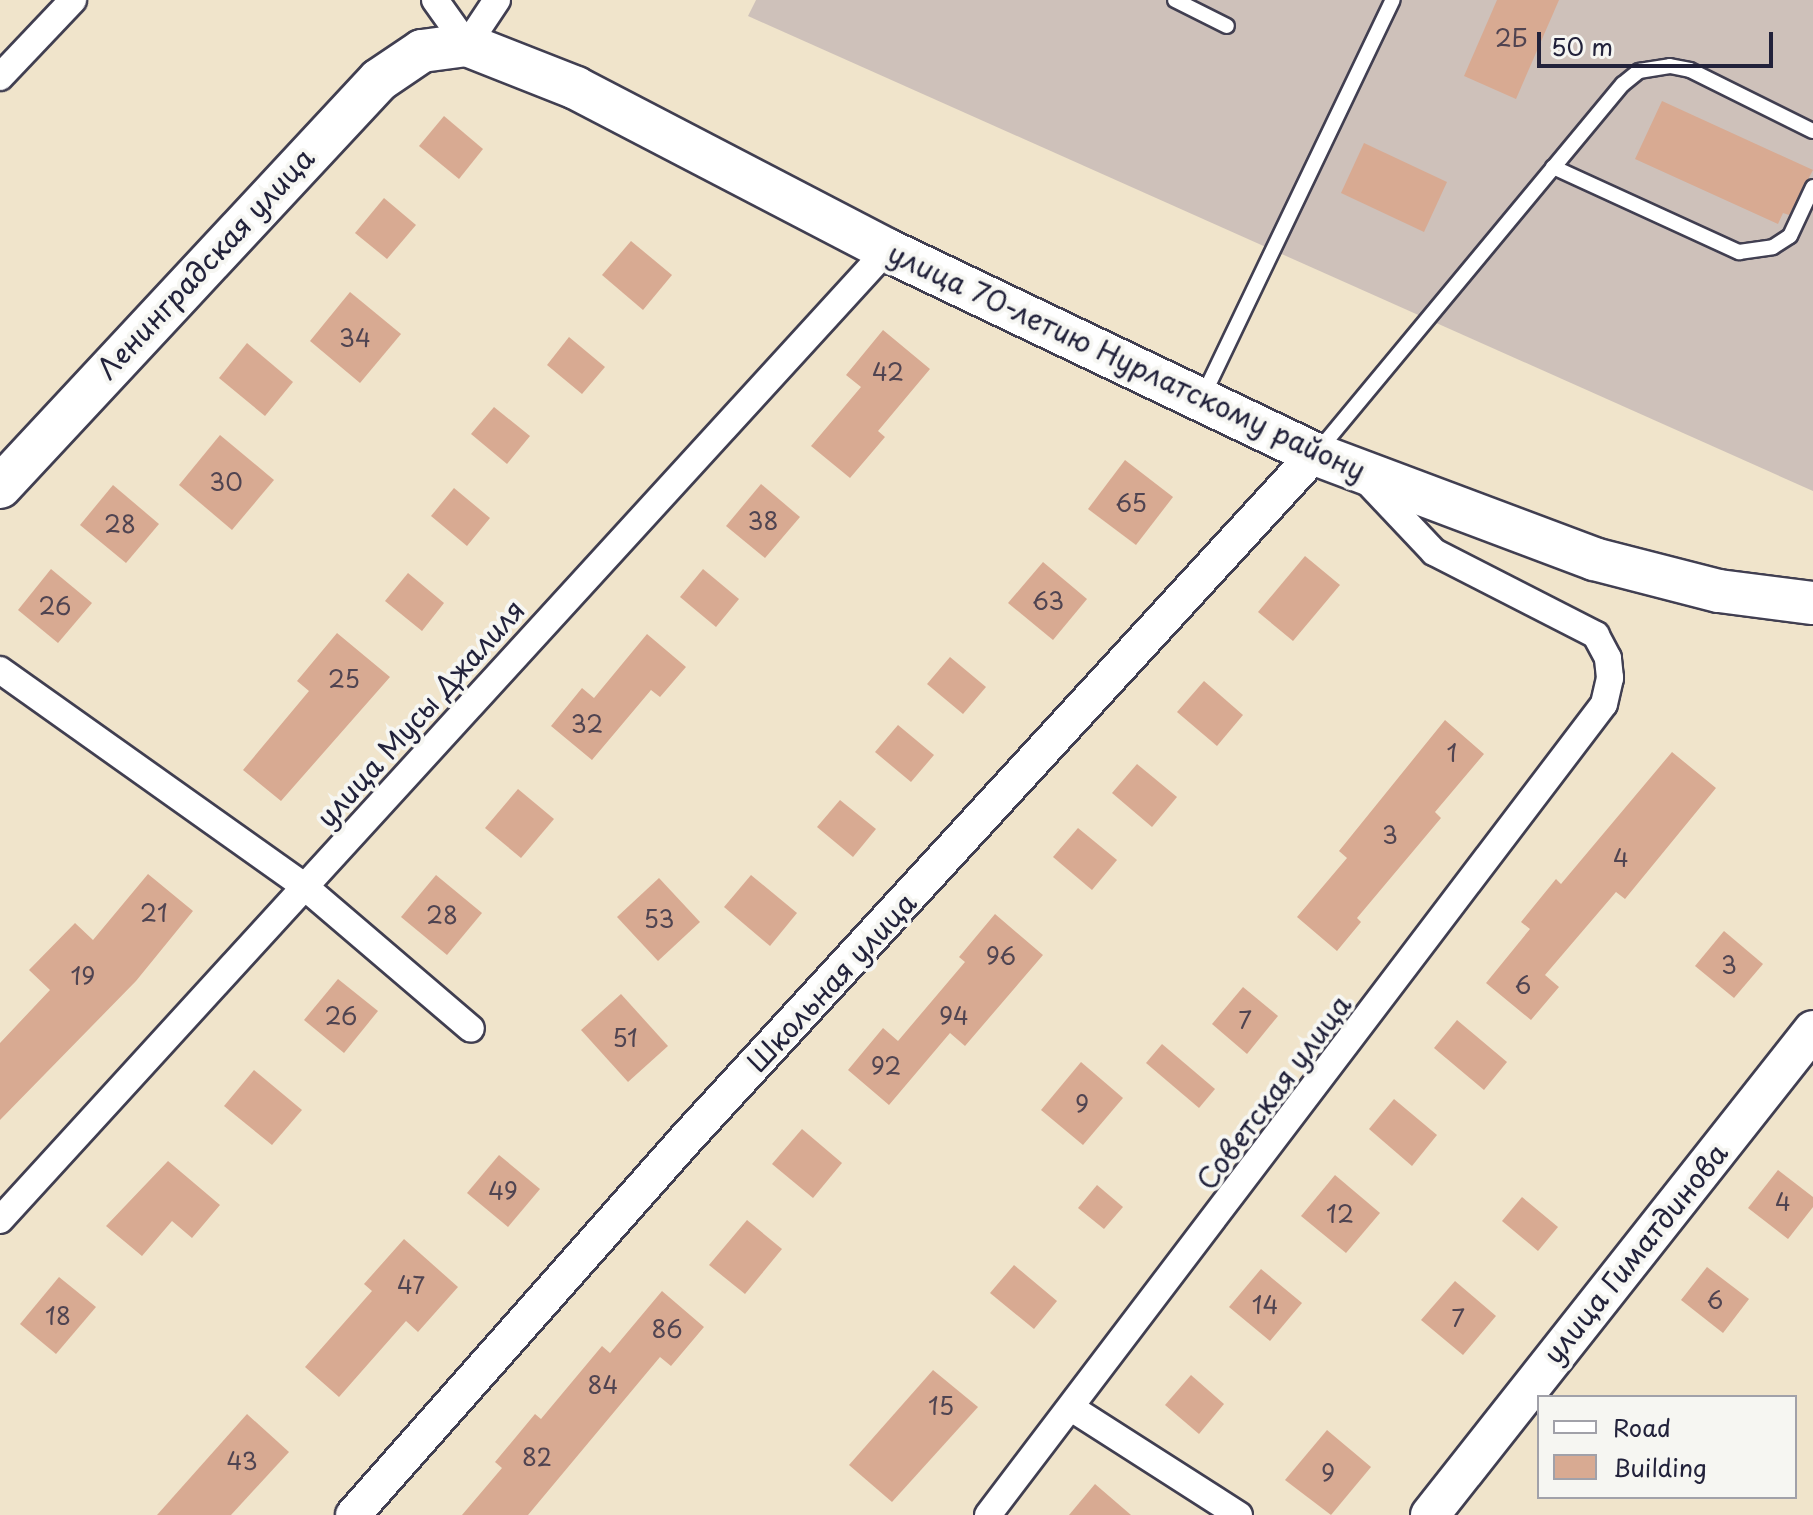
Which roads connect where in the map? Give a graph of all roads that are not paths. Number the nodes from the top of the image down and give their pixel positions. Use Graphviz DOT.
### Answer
graph roads {
  1 [pos="73,0"];
  2 [pos="435,0"];
  3 [pos="497,0"];
  4 [pos="1175,0"];
  5 [pos="1393,0"];
  6 [pos="1227,26"];
  7 [pos="467,45"];
  8 [pos="422,51"];
  9 [pos="0,77"];
  10 [pos="1813,131"];
  11 [pos="1553,167"];
  12 [pos="1813,187"];
  13 [pos="887,250"];
  14 [pos="1201,400"];
  15 [pos="1315,454"];
  16 [pos="1358,471"];
  17 [pos="0,487"];
  18 [pos="1813,603"];
  19 [pos="0,670"];
  20 [pos="305,887"];
  21 [pos="471,1029"];
  22 [pos="1813,1030"];
  23 [pos="0,1220"];
  24 [pos="1073,1409"];
  25 [pos="353,1515"];
  26 [pos="988,1515"];
  27 [pos="1239,1515"];
  28 [pos="1430,1515"];
  1 -- 9 [label="street"];
  2 -- 7 [label="street"];
  3 -- 7 [label="street"];
  4 -- 6 [label="lane"];
  5 -- 14 [label="lane"];
  7 -- 8 [label="main road, улица 70-летию Нурлатскому району"];
  7 -- 13 [label="main road, улица 70-летию Нурлатскому району"];
  8 -- 17 [label="main road, Ленинградская улица"];
  10 -- 11 [label="lane"];
  11 -- 12 [label="lane"];
  11 -- 15 [label="lane"];
  13 -- 14 [label="main road, улица 70-летию Нурлатскому району"];
  13 -- 20 [label="street, улица Мусы Джалиля"];
  14 -- 15 [label="main road, улица 70-летию Нурлатскому району"];
  15 -- 16 [label="main road, улица 70-летию Нурлатскому району"];
  15 -- 25 [label="street, Школьная улица"];
  16 -- 18 [label="main road, улица 70-летию Нурлатскому району"];
  16 -- 24 [label="street, Советская улица"];
  19 -- 20 [label="street"];
  20 -- 21 [label="street"];
  20 -- 23 [label="street, улица Мусы Джалиля"];
  22 -- 28 [label="main road, улица Гиматдинова"];
  24 -- 26 [label="street, Советская улица"];
  24 -- 27 [label="street"];
}
